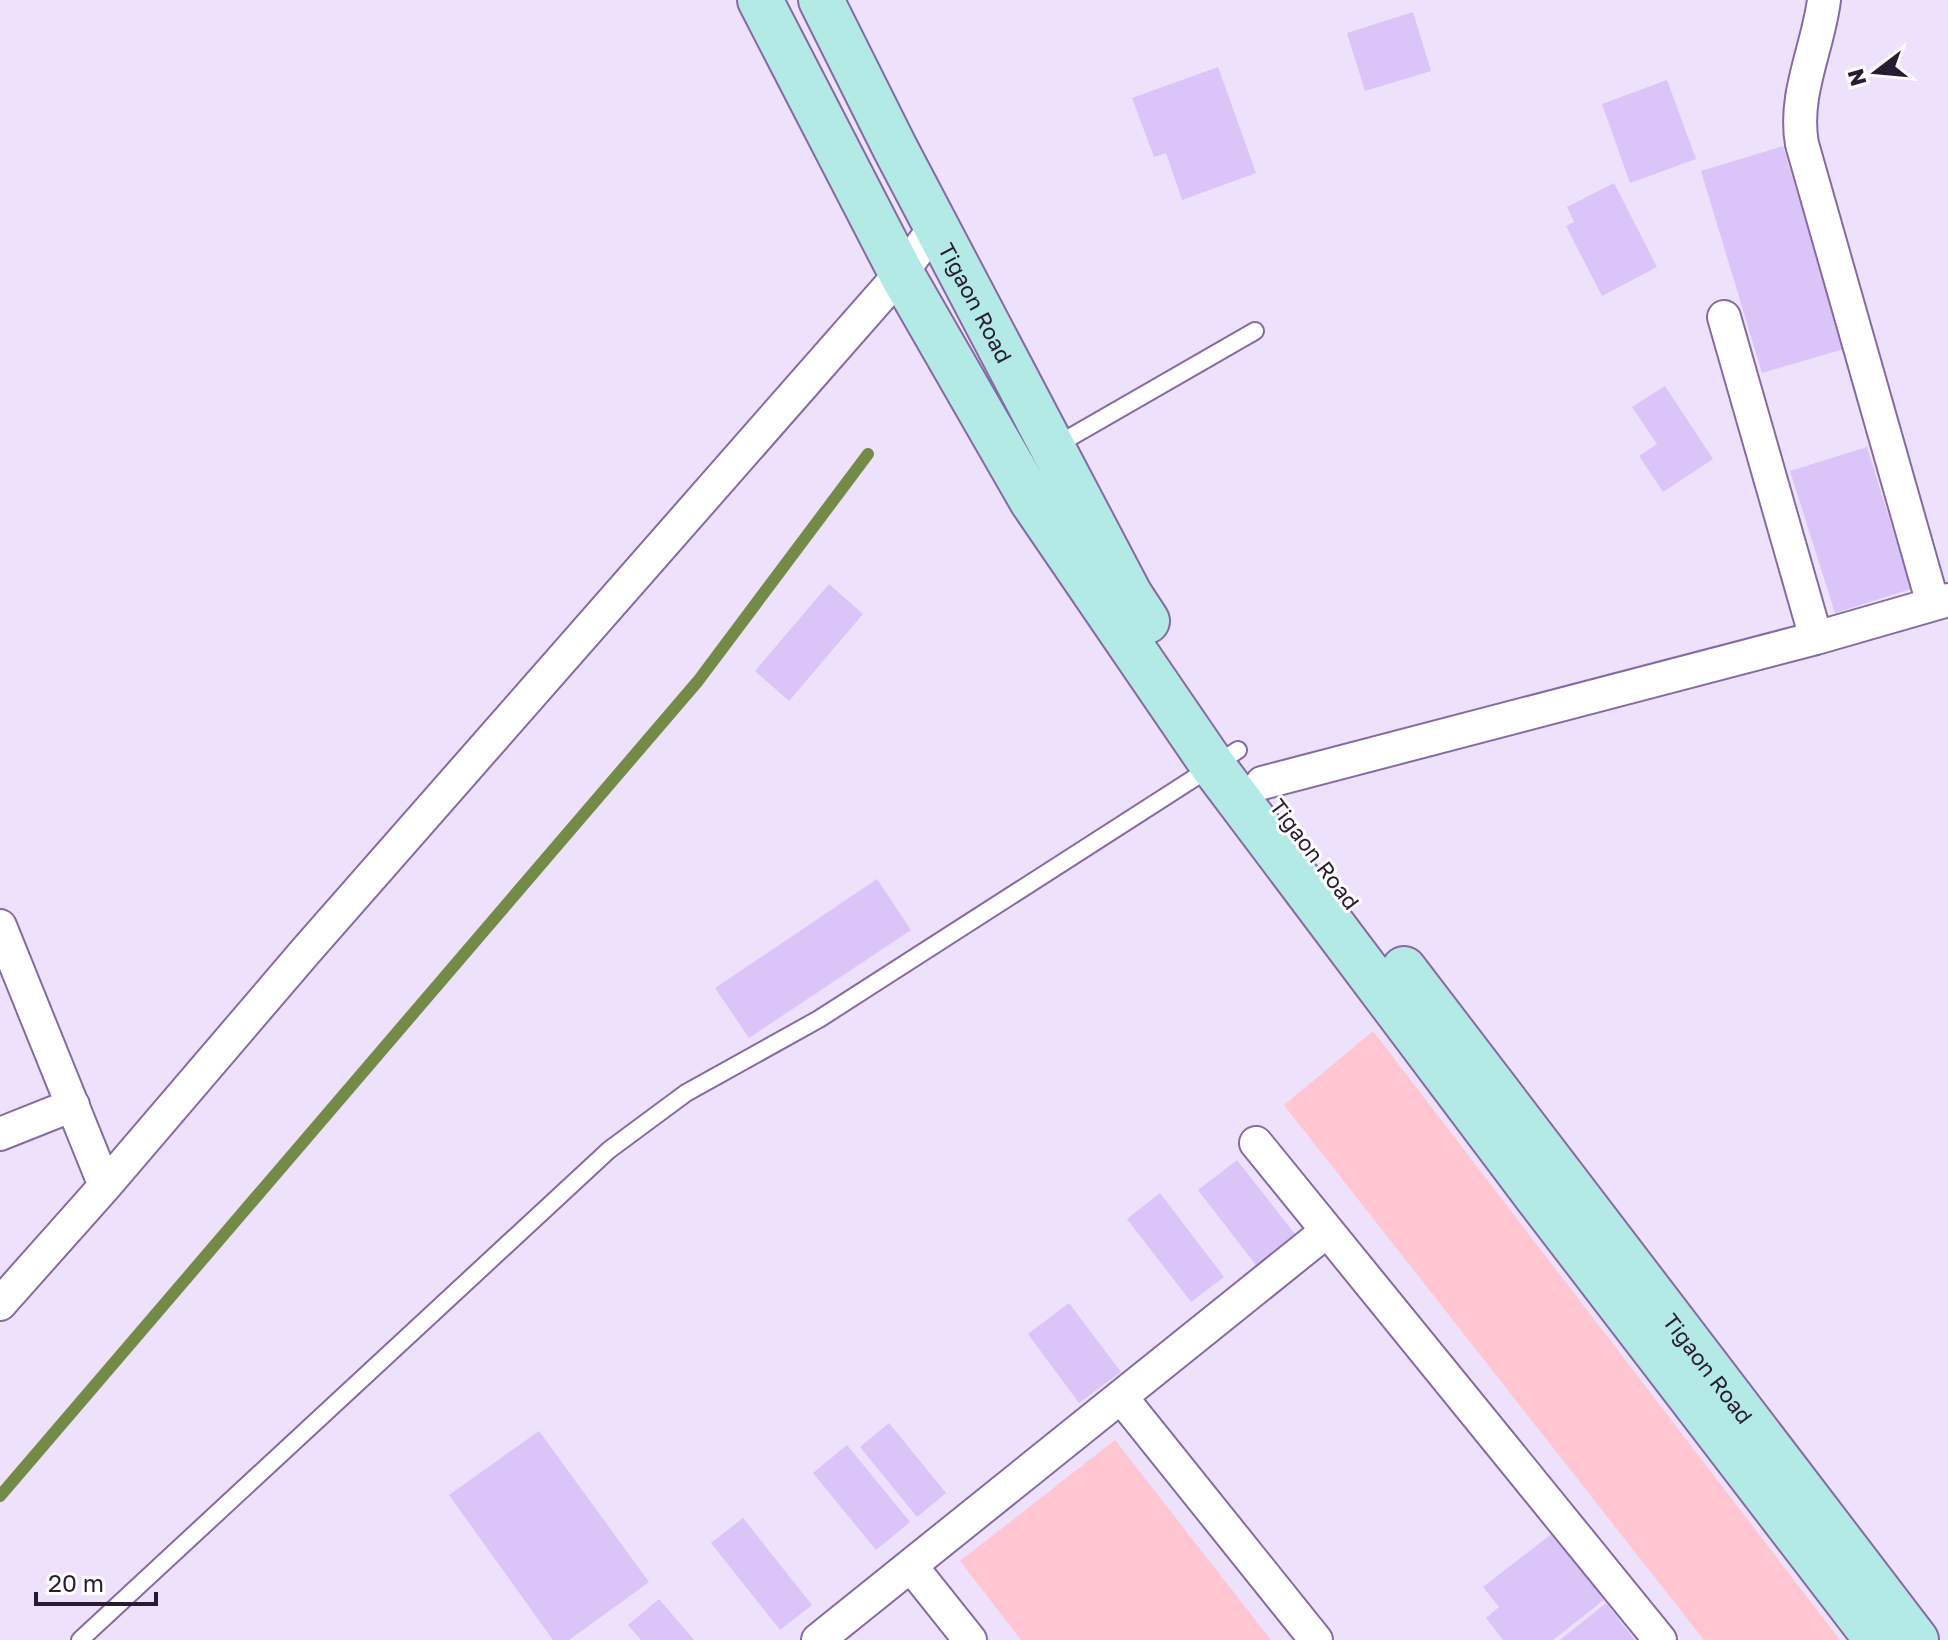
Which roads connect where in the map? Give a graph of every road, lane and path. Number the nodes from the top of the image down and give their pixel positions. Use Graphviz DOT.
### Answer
graph roads {
  1 [pos="760,0"];
  2 [pos="821,0"];
  3 [pos="1824,0"];
  4 [pos="936,226"];
  5 [pos="901,273"];
  6 [pos="1724,317"];
  7 [pos="1255,331"];
  8 [pos="1052,448"];
  9 [pos="1940,602"];
  10 [pos="1816,638"];
  11 [pos="1238,767"];
  12 [pos="0,926"];
  13 [pos="10,981"];
  14 [pos="73,1105"];
  15 [pos="0,1134"];
  16 [pos="1256,1143"];
  17 [pos="105,1186"];
  18 [pos="1327,1231"];
  19 [pos="0,1304"];
  20 [pos="1121,1397"];
  21 [pos="911,1566"];
  22 [pos="80,1640"];
  23 [pos="818,1640"];
  24 [pos="970,1640"];
  25 [pos="1316,1640"];
  26 [pos="1660,1640"];
  27 [pos="1877,1640"];
  28 [pos="1916,1640"];
  1 -- 5 [label="street"];
  2 -- 4 [label="street, Tigaon Road"];
  3 -- 9 [label="street"];
  4 -- 5 [label="street"];
  4 -- 8 [label="street, Tigaon Road"];
  5 -- 11 [label="street"];
  5 -- 17 [label="street"];
  6 -- 10 [label="street"];
  7 -- 8 [label="lane"];
  8 -- 11 [label="street, Tigaon Road"];
  9 -- 10 [label="street"];
  10 -- 11 [label="street"];
  11 -- 22 [label="lane"];
  11 -- 27 [label="street"];
  11 -- 28 [label="street, Tigaon Road"];
  12 -- 13 [label="street"];
  13 -- 14 [label="street"];
  14 -- 15 [label="street"];
  14 -- 17 [label="street"];
  16 -- 18 [label="street"];
  17 -- 19 [label="street"];
  18 -- 20 [label="street"];
  18 -- 26 [label="street"];
  20 -- 21 [label="street"];
  20 -- 25 [label="street"];
  21 -- 23 [label="street"];
  21 -- 24 [label="street"];
}
